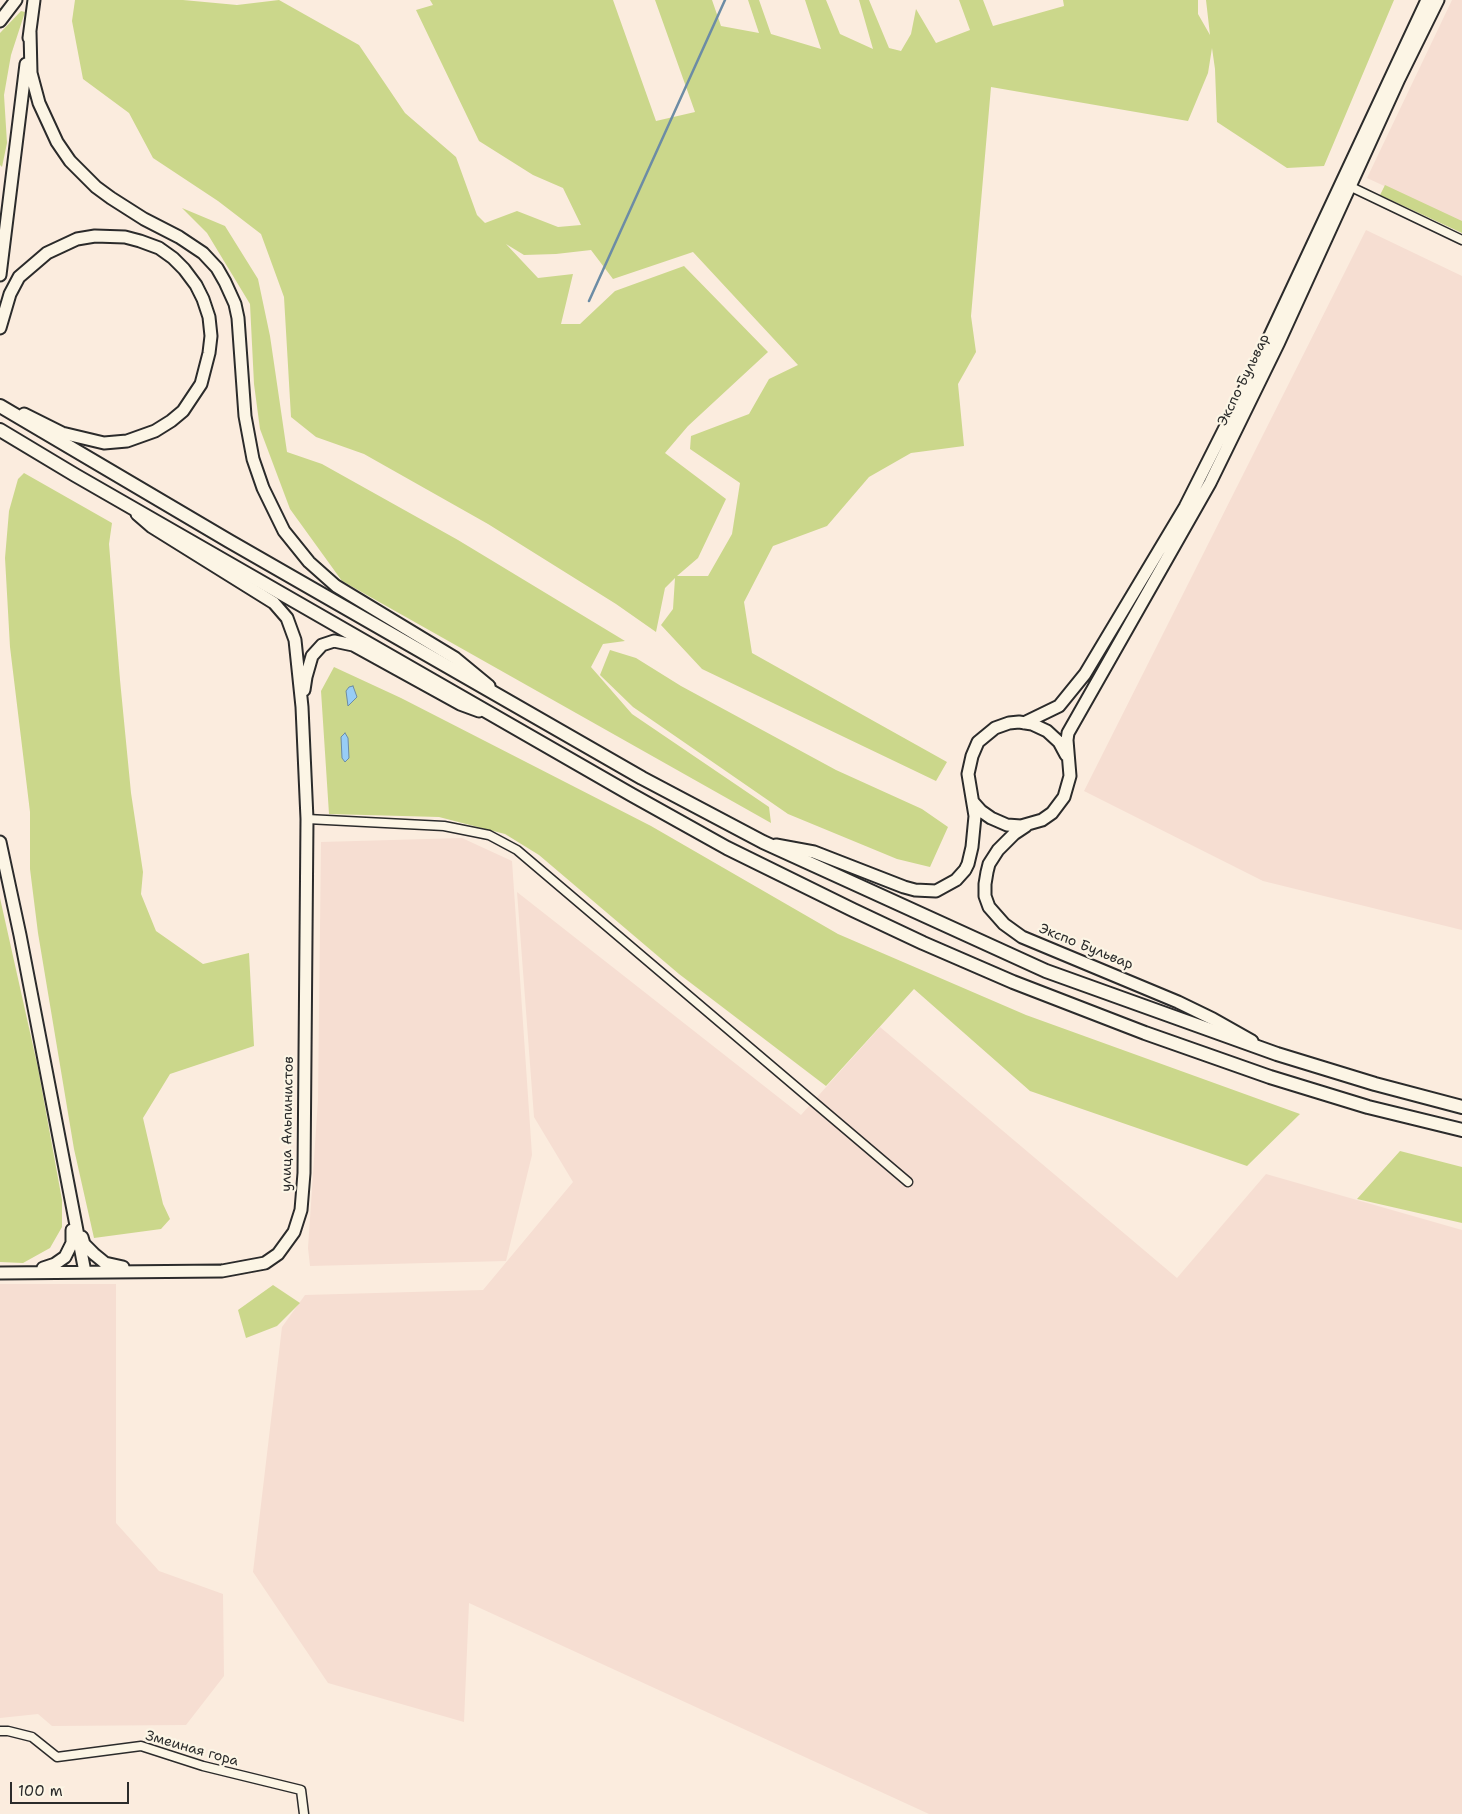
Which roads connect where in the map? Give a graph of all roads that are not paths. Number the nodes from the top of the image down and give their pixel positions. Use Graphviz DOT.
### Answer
graph roads {
  1 [pos="16,0"];
  2 [pos="34,0"];
  3 [pos="1427,0"];
  4 [pos="1438,0"];
  5 [pos="0,21"];
  6 [pos="30,32"];
  7 [pos="1347,185"];
  8 [pos="1462,240"];
  9 [pos="0,275"];
  10 [pos="0,328"];
  11 [pos="0,405"];
  12 [pos="0,430"];
  13 [pos="127,505"];
  14 [pos="500,695"];
  15 [pos="302,707"];
  16 [pos="498,718"];
  17 [pos="1024,723"];
  18 [pos="1069,764"];
  19 [pos="973,802"];
  20 [pos="307,819"];
  21 [pos="1028,826"];
  22 [pos="0,842"];
  23 [pos="763,842"];
  24 [pos="1268,1050"];
  25 [pos="1462,1107"];
  26 [pos="1462,1130"];
  27 [pos="908,1182"];
  28 [pos="69,1188"];
  29 [pos="75,1217"];
  30 [pos="155,1271"];
  31 [pos="85,1272"];
  32 [pos="4,1273"];
  33 [pos="0,1731"];
  34 [pos="304,1814"];
  1 -- 5 [label="main road"];
  2 -- 6 [label="main road"];
  3 -- 7 [label="main road, Экспо Бульвар"];
  4 -- 7 [label="main road, Экспо Бульвар"];
  6 -- 9 [label="main road"];
  6 -- 14 [label="main road"];
  7 -- 8 [label="street"];
  7 -- 17 [label="main road, Экспо Бульвар"];
  7 -- 18 [label="main road, Экспо Бульвар"];
  10 -- 11 [label="main road"];
  11 -- 14 [label="main road"];
  12 -- 13 [label="main road"];
  13 -- 15 [label="main road"];
  13 -- 16 [label="main road"];
  14 -- 23 [label="main road"];
  15 -- 16 [label="main road"];
  15 -- 20 [label="main road, улица Альпинистов"];
  16 -- 26 [label="main road"];
  17 -- 18 [label="main road, Экспо Бульвар"];
  17 -- 19 [label="main road, Экспо Бульвар"];
  18 -- 21 [label="main road, Экспо Бульвар"];
  19 -- 21 [label="main road"];
  19 -- 23 [label="main road, Экспо Бульвар"];
  20 -- 27 [label="street"];
  20 -- 30 [label="main road, улица Альпинистов"];
  21 -- 24 [label="main road, Экспо Бульвар"];
  22 -- 28 [label="main road"];
  23 -- 24 [label="main road"];
  24 -- 25 [label="main road"];
  28 -- 29 [label="main road"];
  28 -- 32 [label="main road"];
  29 -- 30 [label="main road"];
  29 -- 31 [label="main road"];
  30 -- 31 [label="main road, улица Альпинистов"];
  31 -- 32 [label="main road, улица Альпинистов"];
  33 -- 34 [label="street, Змеиная гора"];
}
